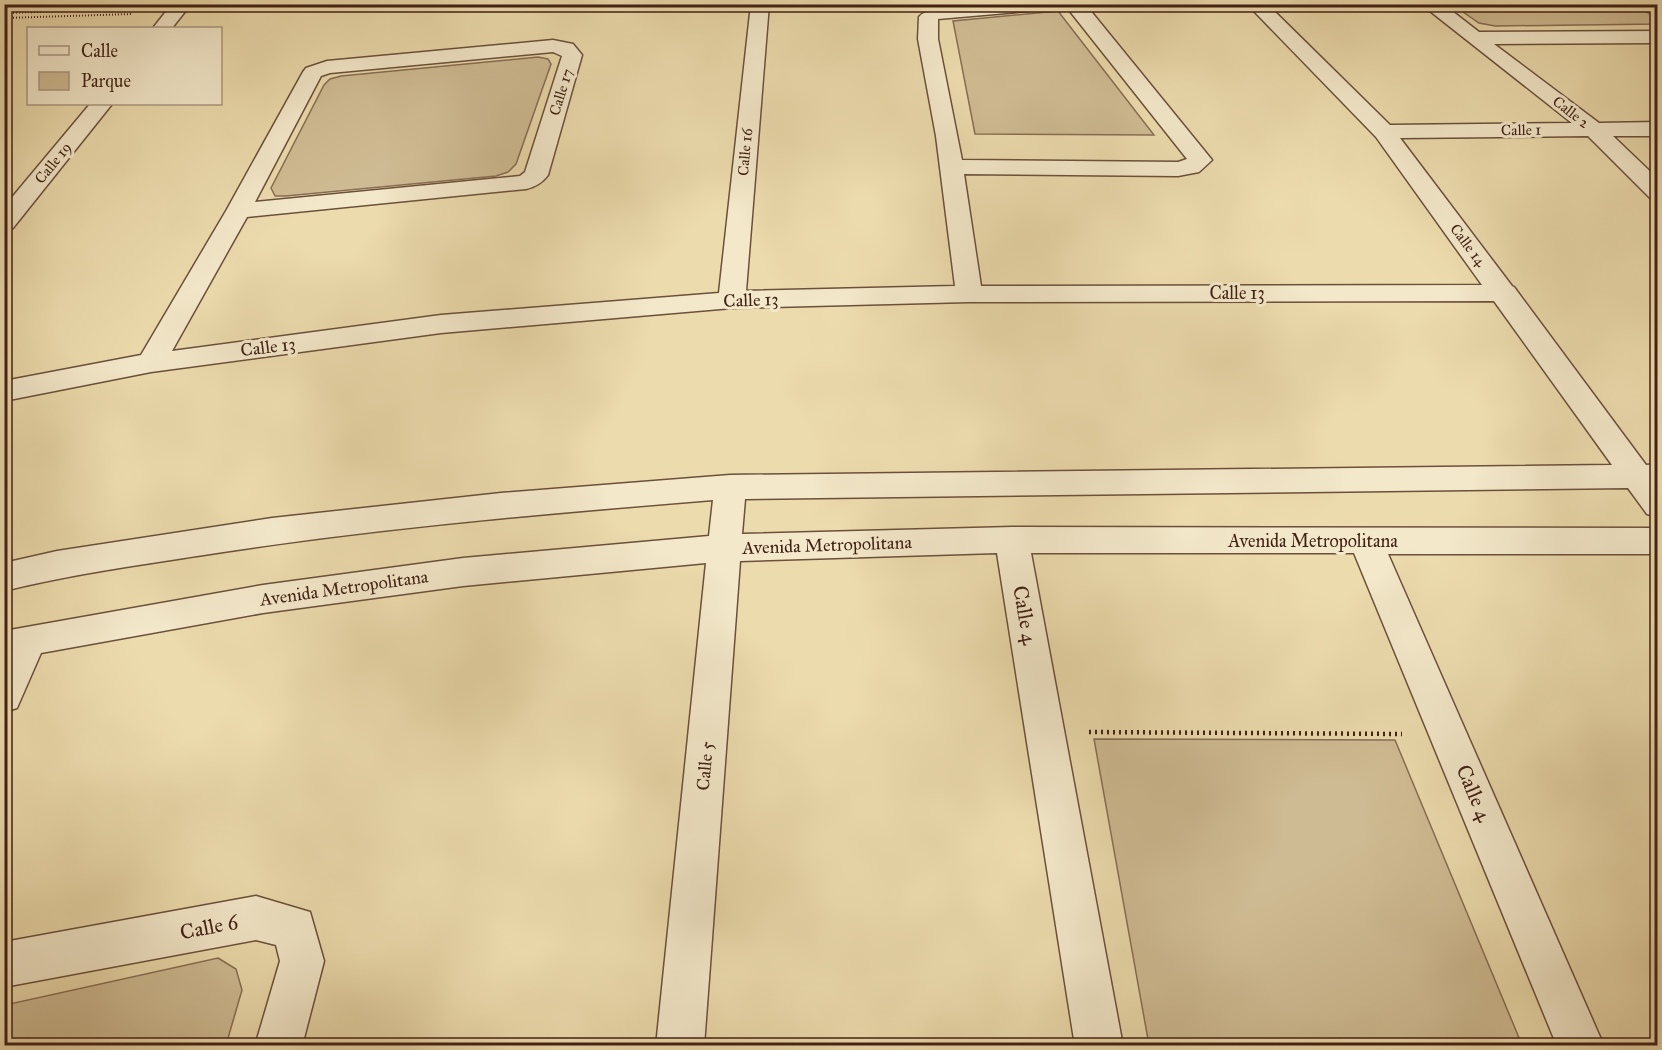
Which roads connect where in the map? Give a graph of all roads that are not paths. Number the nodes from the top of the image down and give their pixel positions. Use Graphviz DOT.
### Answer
graph roads {
  1 [pos="760,4"];
  2 [pos="1040,4"];
  3 [pos="1071,4"];
  4 [pos="1256,4"];
  5 [pos="1430,4"];
  6 [pos="179,8"];
  7 [pos="163,27"];
  8 [pos="1476,38"];
  9 [pos="1658,38"];
  10 [pos="100,105"];
  11 [pos="1593,129"];
  12 [pos="1658,129"];
  13 [pos="1384,132"];
  14 [pos="952,167"];
  15 [pos="1658,193"];
  16 [pos="238,211"];
  17 [pos="4,223"];
  18 [pos="1504,293"];
  19 [pos="969,294"];
  20 [pos="732,300"];
  21 [pos="151,363"];
  22 [pos="4,391"];
  23 [pos="1648,476"];
  24 [pos="730,487"];
  25 [pos="1658,505"];
  26 [pos="1012,540"];
  27 [pos="1366,541"];
  28 [pos="1658,541"];
  29 [pos="724,548"];
  30 [pos="4,577"];
  31 [pos="17,643"];
  32 [pos="4,696"];
  33 [pos="4,965"];
  34 [pos="278,1046"];
  35 [pos="680,1046"];
  36 [pos="1099,1046"];
  37 [pos="1581,1046"];
  1 -- 20 [label="street, Calle 16"];
  2 -- 14 [label="street"];
  3 -- 14 [label="street"];
  4 -- 13 [label="street, Calle 14"];
  5 -- 8 [label="street, Calle 2"];
  6 -- 7 [label="street"];
  8 -- 9 [label="street"];
  8 -- 11 [label="street, Calle 2"];
  10 -- 17 [label="street, Calle 19"];
  11 -- 12 [label="street, Calle 1"];
  11 -- 13 [label="street, Calle 1"];
  11 -- 15 [label="street, Calle 2"];
  13 -- 18 [label="street, Calle 14"];
  14 -- 19 [label="street"];
  16 -- 16 [label="street, Calle 17"];
  16 -- 21 [label="street, Calle 17"];
  18 -- 19 [label="street, Calle 13"];
  18 -- 23 [label="street, Calle 14"];
  19 -- 20 [label="street, Calle 13"];
  20 -- 21 [label="street, Calle 13"];
  21 -- 22 [label="street, Calle 13"];
  23 -- 24 [label="street"];
  23 -- 25 [label="street, Calle 14"];
  24 -- 29 [label="street, Calle 5"];
  24 -- 30 [label="street"];
  26 -- 27 [label="street, Avenida Metropolitana"];
  26 -- 29 [label="street, Avenida Metropolitana"];
  26 -- 36 [label="street, Calle 4"];
  27 -- 28 [label="street, Avenida Metropolitana"];
  27 -- 37 [label="street, Calle 4"];
  29 -- 31 [label="street, Avenida Metropolitana"];
  29 -- 35 [label="street, Calle 5"];
  31 -- 32 [label="street"];
  33 -- 34 [label="street, Calle 6"];
}
